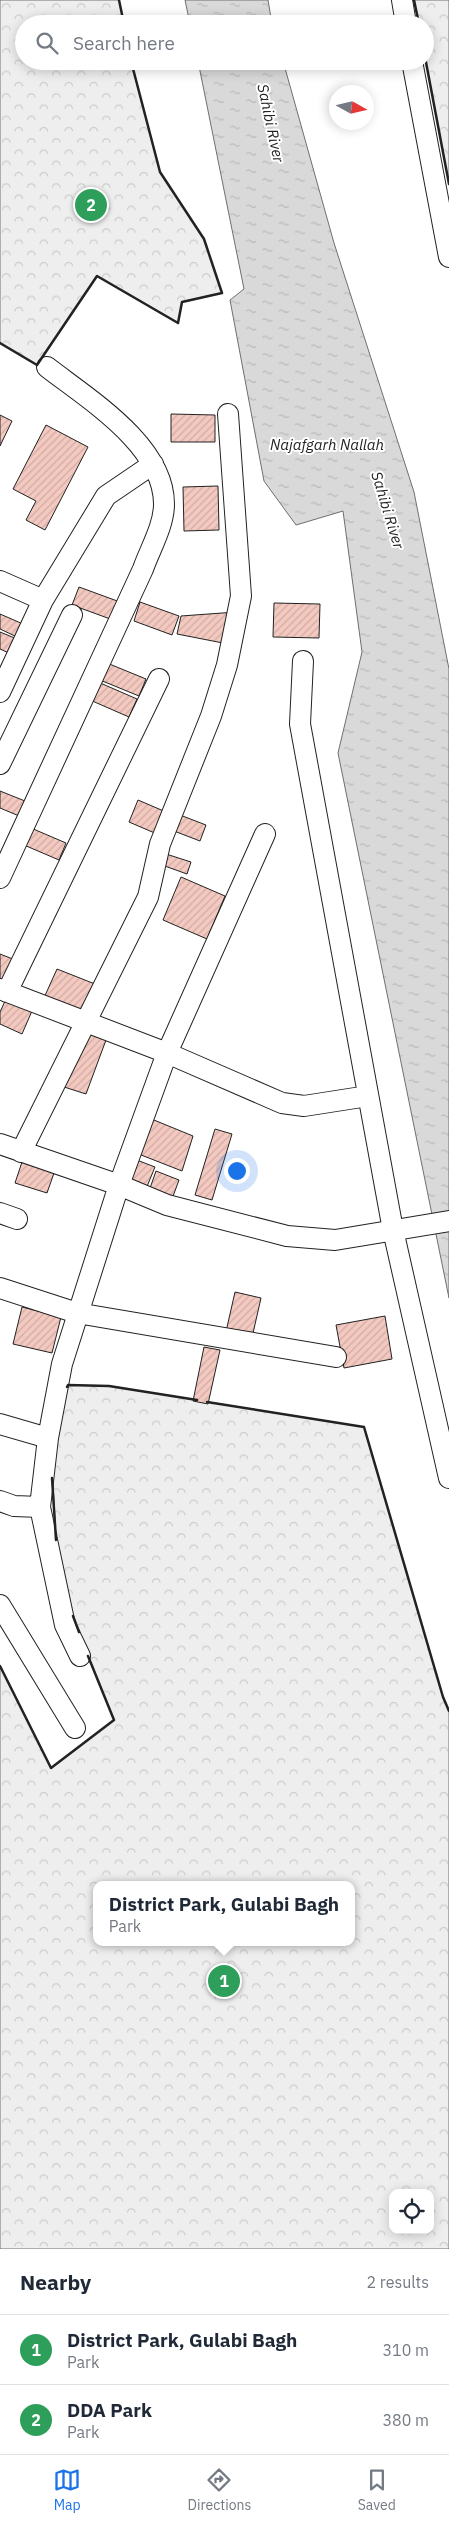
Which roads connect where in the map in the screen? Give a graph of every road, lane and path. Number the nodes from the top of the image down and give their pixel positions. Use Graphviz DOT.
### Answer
graph roads {
  1 [pos="402,0"];
  2 [pos="404,15"];
  3 [pos="414,70"];
  4 [pos="449,257"];
  5 [pos="47,367"];
  6 [pos="228,414"];
  7 [pos="153,464"];
  8 [pos="0,581"];
  9 [pos="43,600"];
  10 [pos="72,615"];
  11 [pos="303,661"];
  12 [pos="159,679"];
  13 [pos="0,692"];
  14 [pos="0,764"];
  15 [pos="265,834"];
  16 [pos="0,878"];
  17 [pos="4,991"];
  18 [pos="84,1022"];
  19 [pos="167,1052"];
  20 [pos="368,1096"];
  21 [pos="0,1144"];
  22 [pos="21,1152"];
  23 [pos="119,1185"];
  24 [pos="449,1221"];
  25 [pos="393,1230"];
  26 [pos="0,1288"];
  27 [pos="77,1314"];
  28 [pos="336,1357"];
  29 [pos="0,1424"];
  30 [pos="48,1438"];
  31 [pos="449,1478"];
  32 [pos="0,1502"];
  33 [pos="40,1508"];
  34 [pos="0,1605"];
  35 [pos="80,1656"];
  36 [pos="74,1728"];
  1 -- 2 [label="street"];
  3 -- 4 [label="street"];
  5 -- 7 [label="street"];
  6 -- 18 [label="street"];
  7 -- 9 [label="street"];
  7 -- 16 [label="street"];
  8 -- 9 [label="street"];
  9 -- 13 [label="street"];
  10 -- 14 [label="street"];
  11 -- 20 [label="street"];
  12 -- 17 [label="street"];
  15 -- 19 [label="street"];
  17 -- 18 [label="street"];
  18 -- 19 [label="street"];
  18 -- 22 [label="street"];
  19 -- 20 [label="street"];
  19 -- 23 [label="street"];
  20 -- 25 [label="street"];
  21 -- 22 [label="street"];
  22 -- 23 [label="street"];
  23 -- 25 [label="street"];
  23 -- 27 [label="street"];
  24 -- 25 [label="street"];
  25 -- 31 [label="street"];
  26 -- 27 [label="street"];
  27 -- 28 [label="street"];
  27 -- 30 [label="street"];
  29 -- 30 [label="street"];
  30 -- 33 [label="street"];
  32 -- 33 [label="street"];
  33 -- 35 [label="street"];
  34 -- 36 [label="street"];
}
